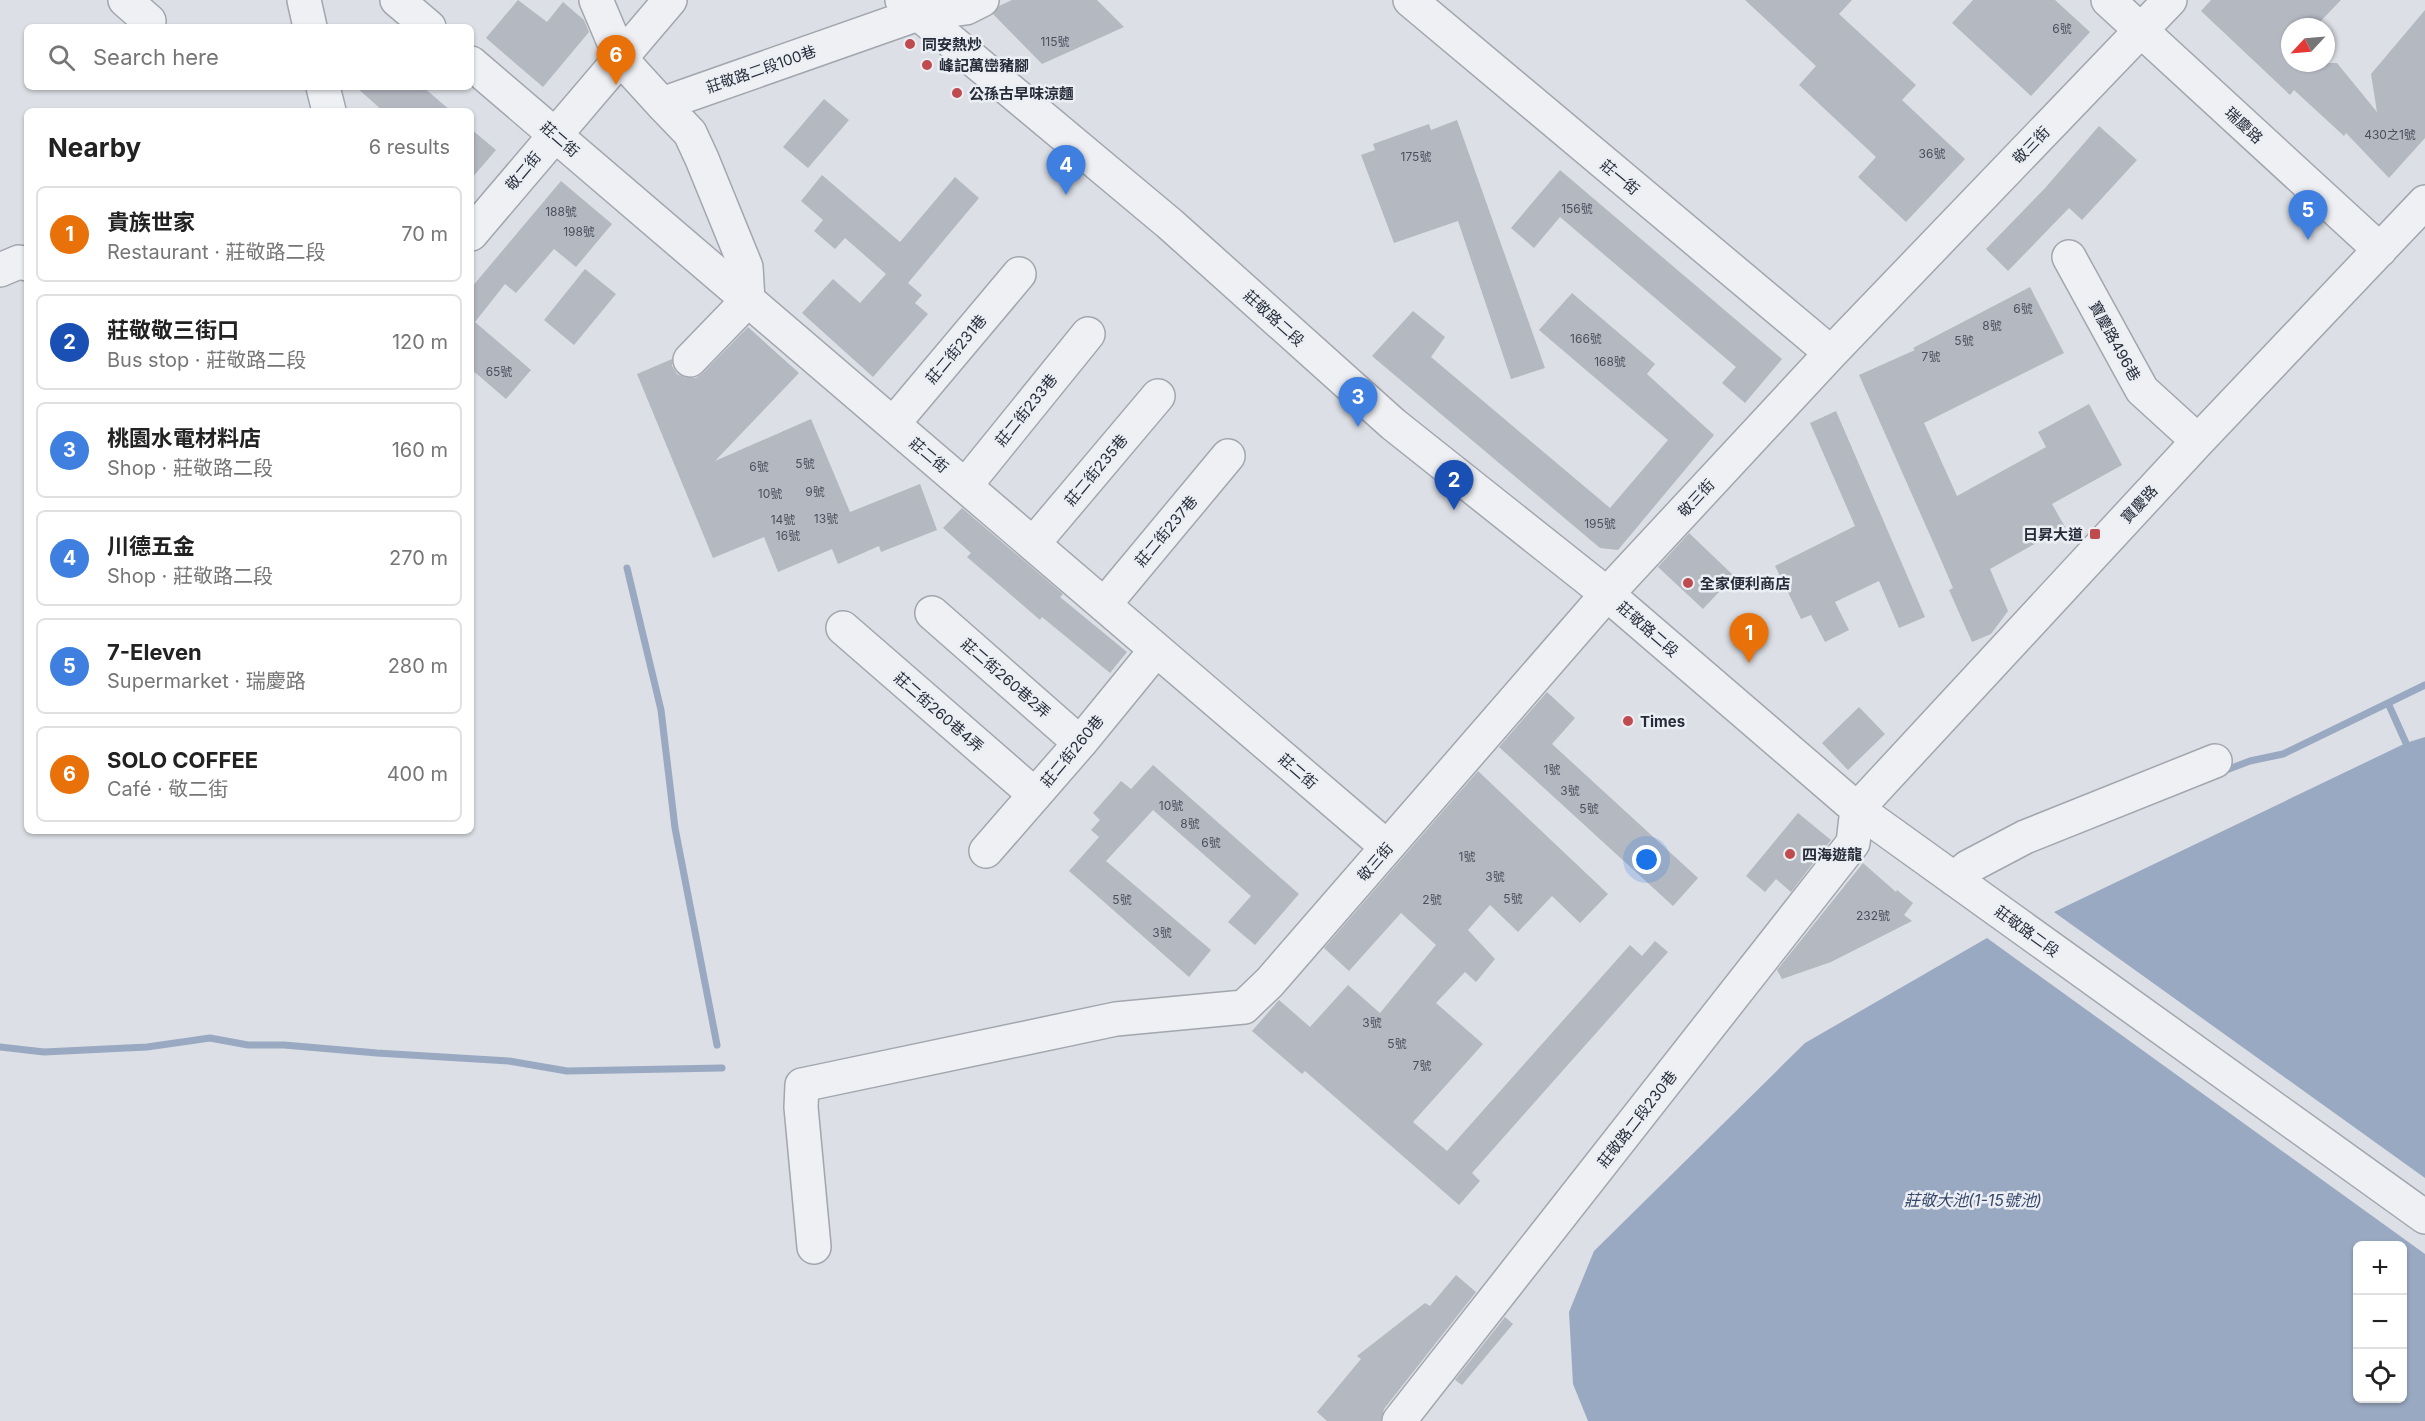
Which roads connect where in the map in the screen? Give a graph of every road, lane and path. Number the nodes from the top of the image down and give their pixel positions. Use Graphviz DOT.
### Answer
graph roads {
  1 [pos="125,0"];
  2 [pos="304,0"];
  3 [pos="397,0"];
  4 [pos="596,0"];
  5 [pos="670,0"];
  6 [pos="982,0"];
  7 [pos="1410,0"];
  8 [pos="2108,0"];
  9 [pos="2170,0"];
  10 [pos="910,7"];
  11 [pos="149,21"];
  12 [pos="309,24"];
  13 [pos="425,24"];
  14 [pos="2142,31"];
  15 [pos="621,59"];
  16 [pos="474,66"];
  17 [pos="324,90"];
  18 [pos="662,104"];
  19 [pos="328,108"];
  20 [pos="554,134"];
  21 [pos="2425,202"];
  22 [pos="474,230"];
  23 [pos="2380,250"];
  24 [pos="2069,257"];
  25 [pos="24,263"];
  26 [pos="0,270"];
  27 [pos="1018,274"];
  28 [pos="748,300"];
  29 [pos="1088,334"];
  30 [pos="1831,353"];
  31 [pos="690,360"];
  32 [pos="1158,396"];
  33 [pos="893,424"];
  34 [pos="2198,441"];
  35 [pos="1228,456"];
  36 [pos="965,486"];
  37 [pos="1033,544"];
  38 [pos="1607,594"];
  39 [pos="1104,605"];
  40 [pos="932,612"];
  41 [pos="843,628"];
  42 [pos="1156,650"];
  43 [pos="1080,743"];
  44 [pos="2215,761"];
  45 [pos="1035,795"];
  46 [pos="1857,809"];
  47 [pos="1387,847"];
  48 [pos="986,851"];
  49 [pos="1954,879"];
  50 [pos="2425,1217"];
  51 [pos="814,1247"];
  52 [pos="1399,1421"];
  1 -- 11 [label="street"];
  2 -- 12 [label="street"];
  3 -- 13 [label="street"];
  4 -- 15 [label="street"];
  5 -- 15 [label="street, 敬二街"];
  6 -- 10 [label="street, 莊敬路二段100巷"];
  7 -- 30 [label="street, 莊一街"];
  8 -- 14 [label="street, 瑞慶路"];
  9 -- 14 [label="street, 敬三街"];
  10 -- 18 [label="street, 莊敬路二段100巷"];
  10 -- 38 [label="street, 莊敬路二段"];
  14 -- 23 [label="street, 瑞慶路"];
  14 -- 30 [label="street, 敬三街"];
  15 -- 18 [label="street"];
  15 -- 20 [label="street, 敬二街"];
  16 -- 20 [label="street, 莊二街"];
  17 -- 19 [label="street"];
  18 -- 28 [label="street"];
  20 -- 22 [label="street, 敬二街"];
  20 -- 28 [label="street, 莊二街"];
  21 -- 23 [label="street, 寶慶路"];
  23 -- 34 [label="street, 寶慶路"];
  24 -- 34 [label="street, 寶慶路496巷"];
  25 -- 26 [label="street"];
  27 -- 33 [label="street, 莊二街231巷"];
  28 -- 31 [label="street"];
  28 -- 33 [label="street, 莊二街"];
  29 -- 36 [label="street, 莊二街233巷"];
  30 -- 38 [label="street, 敬三街"];
  32 -- 37 [label="street, 莊二街235巷"];
  33 -- 36 [label="street, 莊二街"];
  34 -- 46 [label="street, 寶慶路"];
  35 -- 39 [label="street, 莊二街237巷"];
  36 -- 37 [label="street, 莊二街"];
  37 -- 39 [label="street, 莊二街"];
  38 -- 46 [label="street, 莊敬路二段"];
  38 -- 47 [label="street, 敬三街"];
  39 -- 42 [label="street, 莊二街"];
  40 -- 43 [label="street, 莊二街260巷2弄"];
  41 -- 45 [label="street, 莊二街260巷4弄"];
  42 -- 43 [label="street, 莊二街260巷"];
  42 -- 47 [label="street, 莊二街"];
  43 -- 45 [label="street, 莊二街260巷"];
  44 -- 49 [label="street"];
  45 -- 48 [label="street, 莊二街260巷"];
  46 -- 49 [label="street, 莊敬路二段"];
  46 -- 52 [label="street, 莊敬路二段230巷"];
  47 -- 51 [label="street, 敬三街"];
  49 -- 50 [label="street, 莊敬路二段"];
}
